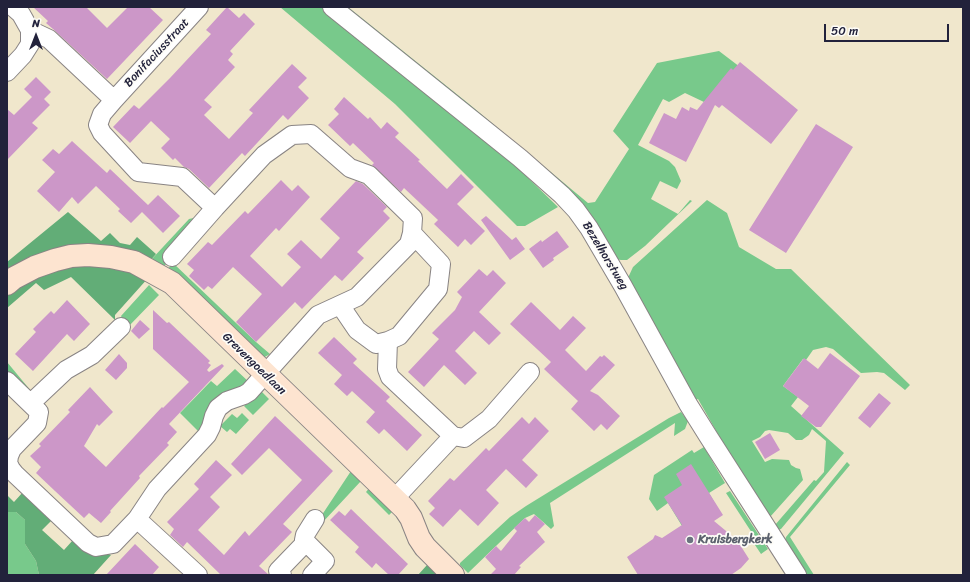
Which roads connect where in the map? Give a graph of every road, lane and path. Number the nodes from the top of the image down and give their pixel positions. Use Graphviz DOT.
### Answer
graph roads {
  1 [pos="13,7"];
  2 [pos="199,7"];
  3 [pos="332,7"];
  4 [pos="30,30"];
  5 [pos="7,72"];
  6 [pos="114,100"];
  7 [pos="215,208"];
  8 [pos="412,233"];
  9 [pos="172,257"];
  10 [pos="7,284"];
  11 [pos="340,305"];
  12 [pos="120,327"];
  13 [pos="388,341"];
  14 [pos="530,372"];
  15 [pos="265,374"];
  16 [pos="7,380"];
  17 [pos="31,404"];
  18 [pos="453,436"];
  19 [pos="395,498"];
  20 [pos="137,519"];
  21 [pos="315,519"];
  22 [pos="306,542"];
  23 [pos="198,575"];
  24 [pos="282,575"];
  25 [pos="312,575"];
  26 [pos="453,575"];
  27 [pos="797,575"];
  1 -- 4 [label="street"];
  2 -- 6 [label="street, Bonifaciusstraat"];
  3 -- 27 [label="street, Bezelhorstweg"];
  4 -- 5 [label="street"];
  4 -- 6 [label="street"];
  6 -- 7 [label="street, Bonifaciusstraat"];
  7 -- 8 [label="street"];
  7 -- 9 [label="street"];
  8 -- 11 [label="street"];
  8 -- 13 [label="street"];
  10 -- 15 [label="street, Grevengoedlaan"];
  11 -- 13 [label="street"];
  11 -- 15 [label="street"];
  12 -- 17 [label="street"];
  13 -- 18 [label="street"];
  14 -- 18 [label="street"];
  15 -- 19 [label="street, Grevengoedlaan"];
  15 -- 20 [label="street"];
  16 -- 17 [label="street"];
  17 -- 20 [label="street"];
  18 -- 19 [label="street"];
  19 -- 26 [label="street, Grevengoedlaan"];
  20 -- 23 [label="street"];
  21 -- 22 [label="street"];
  22 -- 24 [label="street"];
  22 -- 25 [label="street"];
}
